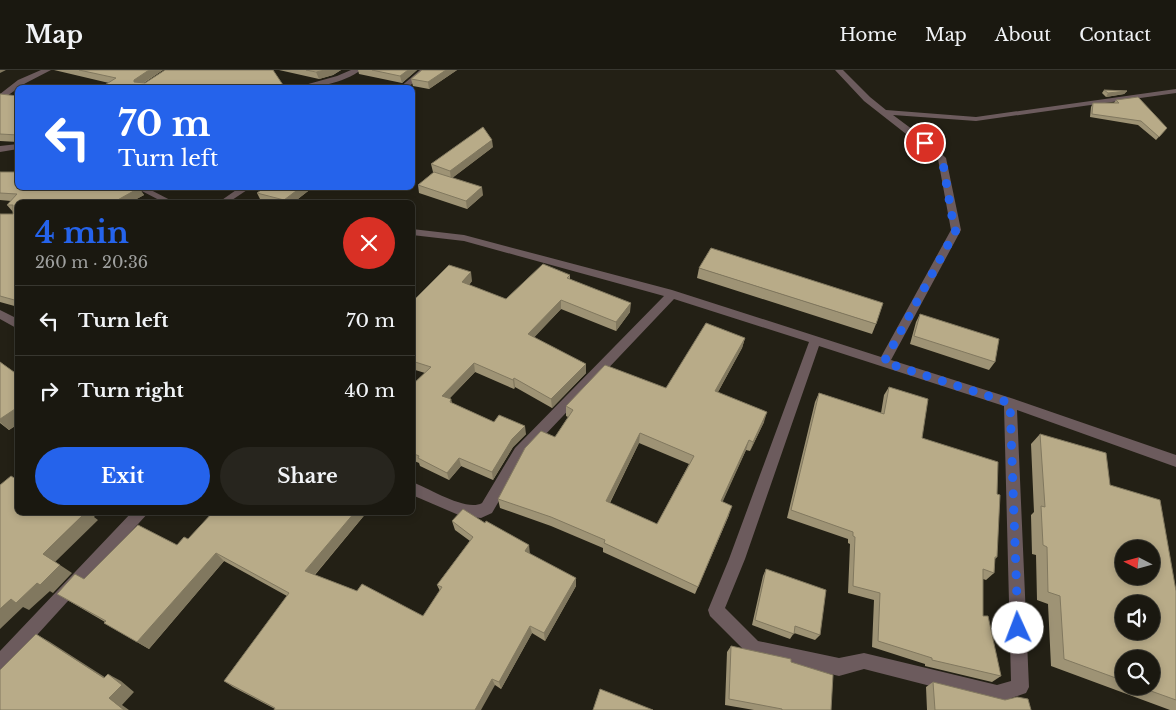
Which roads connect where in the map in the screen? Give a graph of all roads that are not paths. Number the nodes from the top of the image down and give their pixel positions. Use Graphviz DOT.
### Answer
graph roads {
  1 [pos="47,70"];
  2 [pos="357,70"];
  3 [pos="425,70"];
  4 [pos="838,70"];
  5 [pos="16,85"];
  6 [pos="309,85"];
  7 [pos="406,85"];
  8 [pos="15,86"];
  9 [pos="1176,91"];
  10 [pos="2,94"];
  11 [pos="15,96"];
  12 [pos="885,112"];
  13 [pos="15,146"];
  14 [pos="0,149"];
  15 [pos="145,190"];
  16 [pos="242,190"];
  17 [pos="165,200"];
  18 [pos="226,200"];
  19 [pos="415,232"];
  20 [pos="672,294"];
  21 [pos="0,314"];
  22 [pos="15,323"];
  23 [pos="816,339"];
  24 [pos="884,362"];
  25 [pos="1010,403"];
  26 [pos="1176,461"];
  27 [pos="415,489"];
  28 [pos="139,515"];
  29 [pos="0,663"];
  1 -- 5 [label="street"];
  2 -- 6 [label="street"];
  3 -- 7 [label="street"];
  4 -- 12 [label="street"];
  8 -- 10 [label="street"];
  9 -- 12 [label="street"];
  10 -- 11 [label="street"];
  12 -- 24 [label="street"];
  13 -- 14 [label="street"];
  15 -- 17 [label="street"];
  16 -- 18 [label="street"];
  19 -- 20 [label="street"];
  20 -- 23 [label="street"];
  20 -- 27 [label="street"];
  21 -- 22 [label="street"];
  23 -- 24 [label="street"];
  23 -- 25 [label="street"];
  24 -- 25 [label="street"];
  25 -- 26 [label="street"];
  28 -- 29 [label="street"];
}
